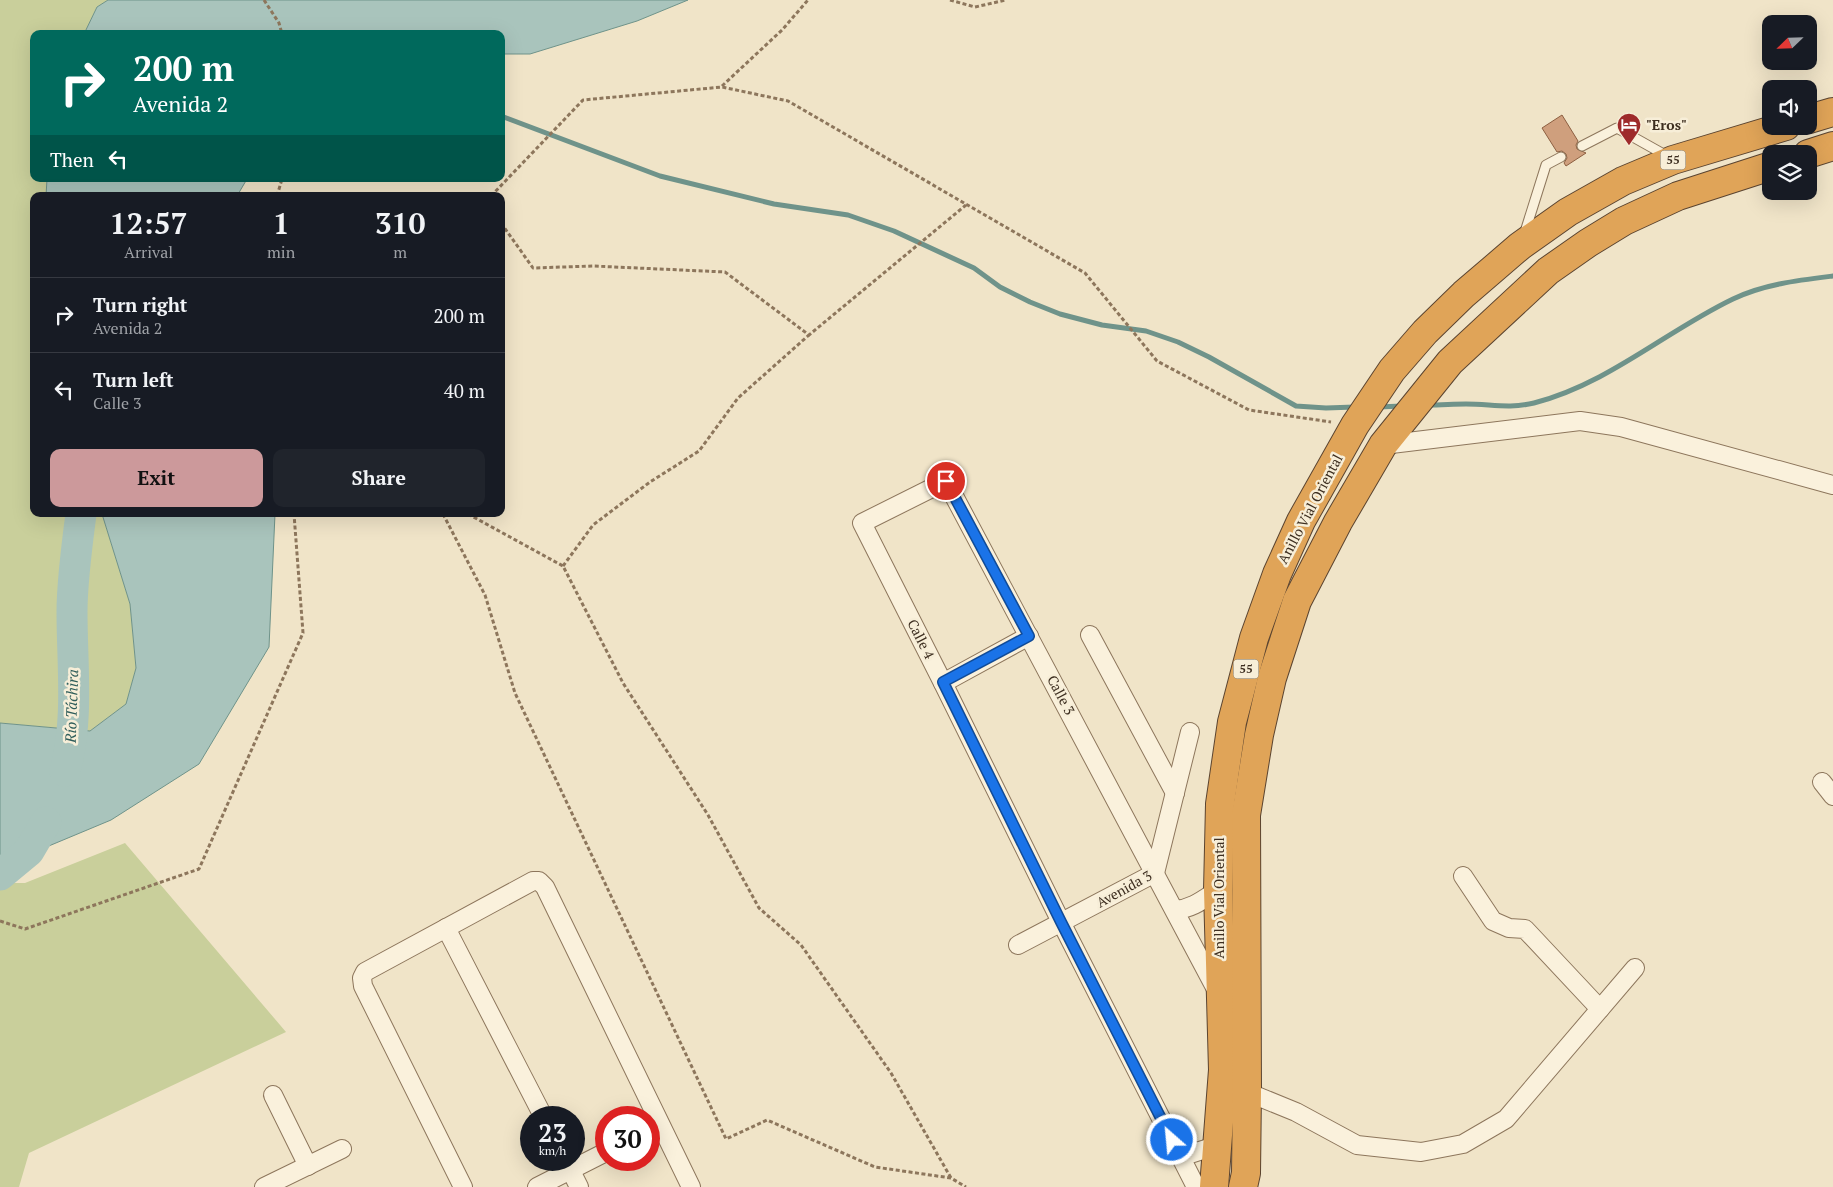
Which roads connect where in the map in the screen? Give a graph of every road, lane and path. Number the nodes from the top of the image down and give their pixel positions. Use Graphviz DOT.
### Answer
graph roads {
  1 [pos="264,0"];
  2 [pos="808,0"];
  3 [pos="950,0"];
  4 [pos="1006,0"];
  5 [pos="281,30"];
  6 [pos="722,87"];
  7 [pos="1833,112"];
  8 [pos="1817,117"];
  9 [pos="1762,133"];
  10 [pos="1582,146"];
  11 [pos="1833,146"];
  12 [pos="1817,151"];
  13 [pos="1561,158"];
  14 [pos="1673,160"];
  15 [pos="1762,169"];
  16 [pos="505,181"];
  17 [pos="504,182"];
  18 [pos="495,192"];
  19 [pos="966,205"];
  20 [pos="505,229"];
  21 [pos="1523,243"];
  22 [pos="809,335"];
  23 [pos="1355,425"];
  24 [pos="1384,445"];
  25 [pos="946,481"];
  26 [pos="1833,485"];
  27 [pos="294,517"];
  28 [pos="445,517"];
  29 [pos="473,517"];
  30 [pos="563,566"];
  31 [pos="1090,635"];
  32 [pos="1029,636"];
  33 [pos="943,682"];
  34 [pos="1190,732"];
  35 [pos="1822,782"];
  36 [pos="1175,793"];
  37 [pos="1833,796"];
  38 [pos="1155,873"];
  39 [pos="1463,876"];
  40 [pos="1218,890"];
  41 [pos="1175,910"];
  42 [pos="0,921"];
  43 [pos="1061,922"];
  44 [pos="446,928"];
  45 [pos="1018,946"];
  46 [pos="1635,968"];
  47 [pos="1220,995"];
  48 [pos="1600,1009"];
  49 [pos="1247,1092"];
  50 [pos="273,1095"];
  51 [pos="538,1106"];
  52 [pos="645,1106"];
  53 [pos="660,1137"];
  54 [pos="1218,1145"];
  55 [pos="342,1150"];
  56 [pos="1181,1157"];
  57 [pos="308,1166"];
  58 [pos="560,1171"];
  59 [pos="571,1171"];
  60 [pos="951,1178"];
  61 [pos="267,1186"];
  62 [pos="463,1187"];
  63 [pos="537,1187"];
  64 [pos="579,1187"];
  65 [pos="691,1187"];
  66 [pos="966,1187"];
  67 [pos="1196,1187"];
  68 [pos="1214,1187"];
  69 [pos="1243,1187"];
  1 -- 5 [label="path"];
  2 -- 6 [label="path"];
  3 -- 4 [label="path"];
  6 -- 16 [label="path"];
  6 -- 19 [label="path"];
  7 -- 8 [label="highway"];
  9 -- 14 [label="highway, Anillo Vial Oriental / 55"];
  10 -- 14 [label="lane"];
  11 -- 12 [label="highway"];
  13 -- 21 [label="lane"];
  14 -- 21 [label="highway, Anillo Vial Oriental / 55"];
  15 -- 24 [label="highway, Anillo Vial Oriental / 55"];
  17 -- 18 [label="path"];
  19 -- 22 [label="path"];
  19 -- 23 [label="path"];
  20 -- 22 [label="path"];
  21 -- 23 [label="highway, Anillo Vial Oriental / 55"];
  22 -- 30 [label="path"];
  23 -- 40 [label="highway, Anillo Vial Oriental / 55"];
  24 -- 26 [label="street"];
  24 -- 49 [label="highway, Anillo Vial Oriental / 55"];
  25 -- 32 [label="street, Calle 3"];
  25 -- 33 [label="street, Calle 4"];
  27 -- 42 [label="path"];
  28 -- 60 [label="path"];
  29 -- 30 [label="path"];
  30 -- 60 [label="path"];
  31 -- 36 [label="street"];
  32 -- 33 [label="street"];
  32 -- 38 [label="street, Calle 3"];
  33 -- 43 [label="street, Calle 4"];
  34 -- 36 [label="street, Avenida 3"];
  35 -- 37 [label="street"];
  36 -- 38 [label="street, Avenida 3"];
  38 -- 41 [label="street, Calle 3"];
  38 -- 43 [label="street, Avenida 3"];
  39 -- 48 [label="street"];
  40 -- 41 [label="street"];
  40 -- 47 [label="highway, Anillo Vial Oriental / 55"];
  41 -- 47 [label="street, Calle 3"];
  43 -- 45 [label="street, Avenida 3"];
  43 -- 56 [label="street, Calle 4"];
  44 -- 51 [label="street"];
  44 -- 52 [label="street"];
  44 -- 62 [label="street"];
  46 -- 48 [label="street"];
  47 -- 54 [label="highway, Anillo Vial Oriental / 55"];
  48 -- 49 [label="street"];
  49 -- 69 [label="highway, Anillo Vial Oriental / 55"];
  50 -- 57 [label="street"];
  53 -- 65 [label="street"];
  54 -- 56 [label="street"];
  54 -- 68 [label="highway, Anillo Vial Oriental / 55"];
  55 -- 57 [label="street"];
  56 -- 67 [label="street, Calle 4"];
  57 -- 61 [label="street"];
  58 -- 63 [label="street"];
  59 -- 64 [label="street"];
  60 -- 66 [label="path"];
}
